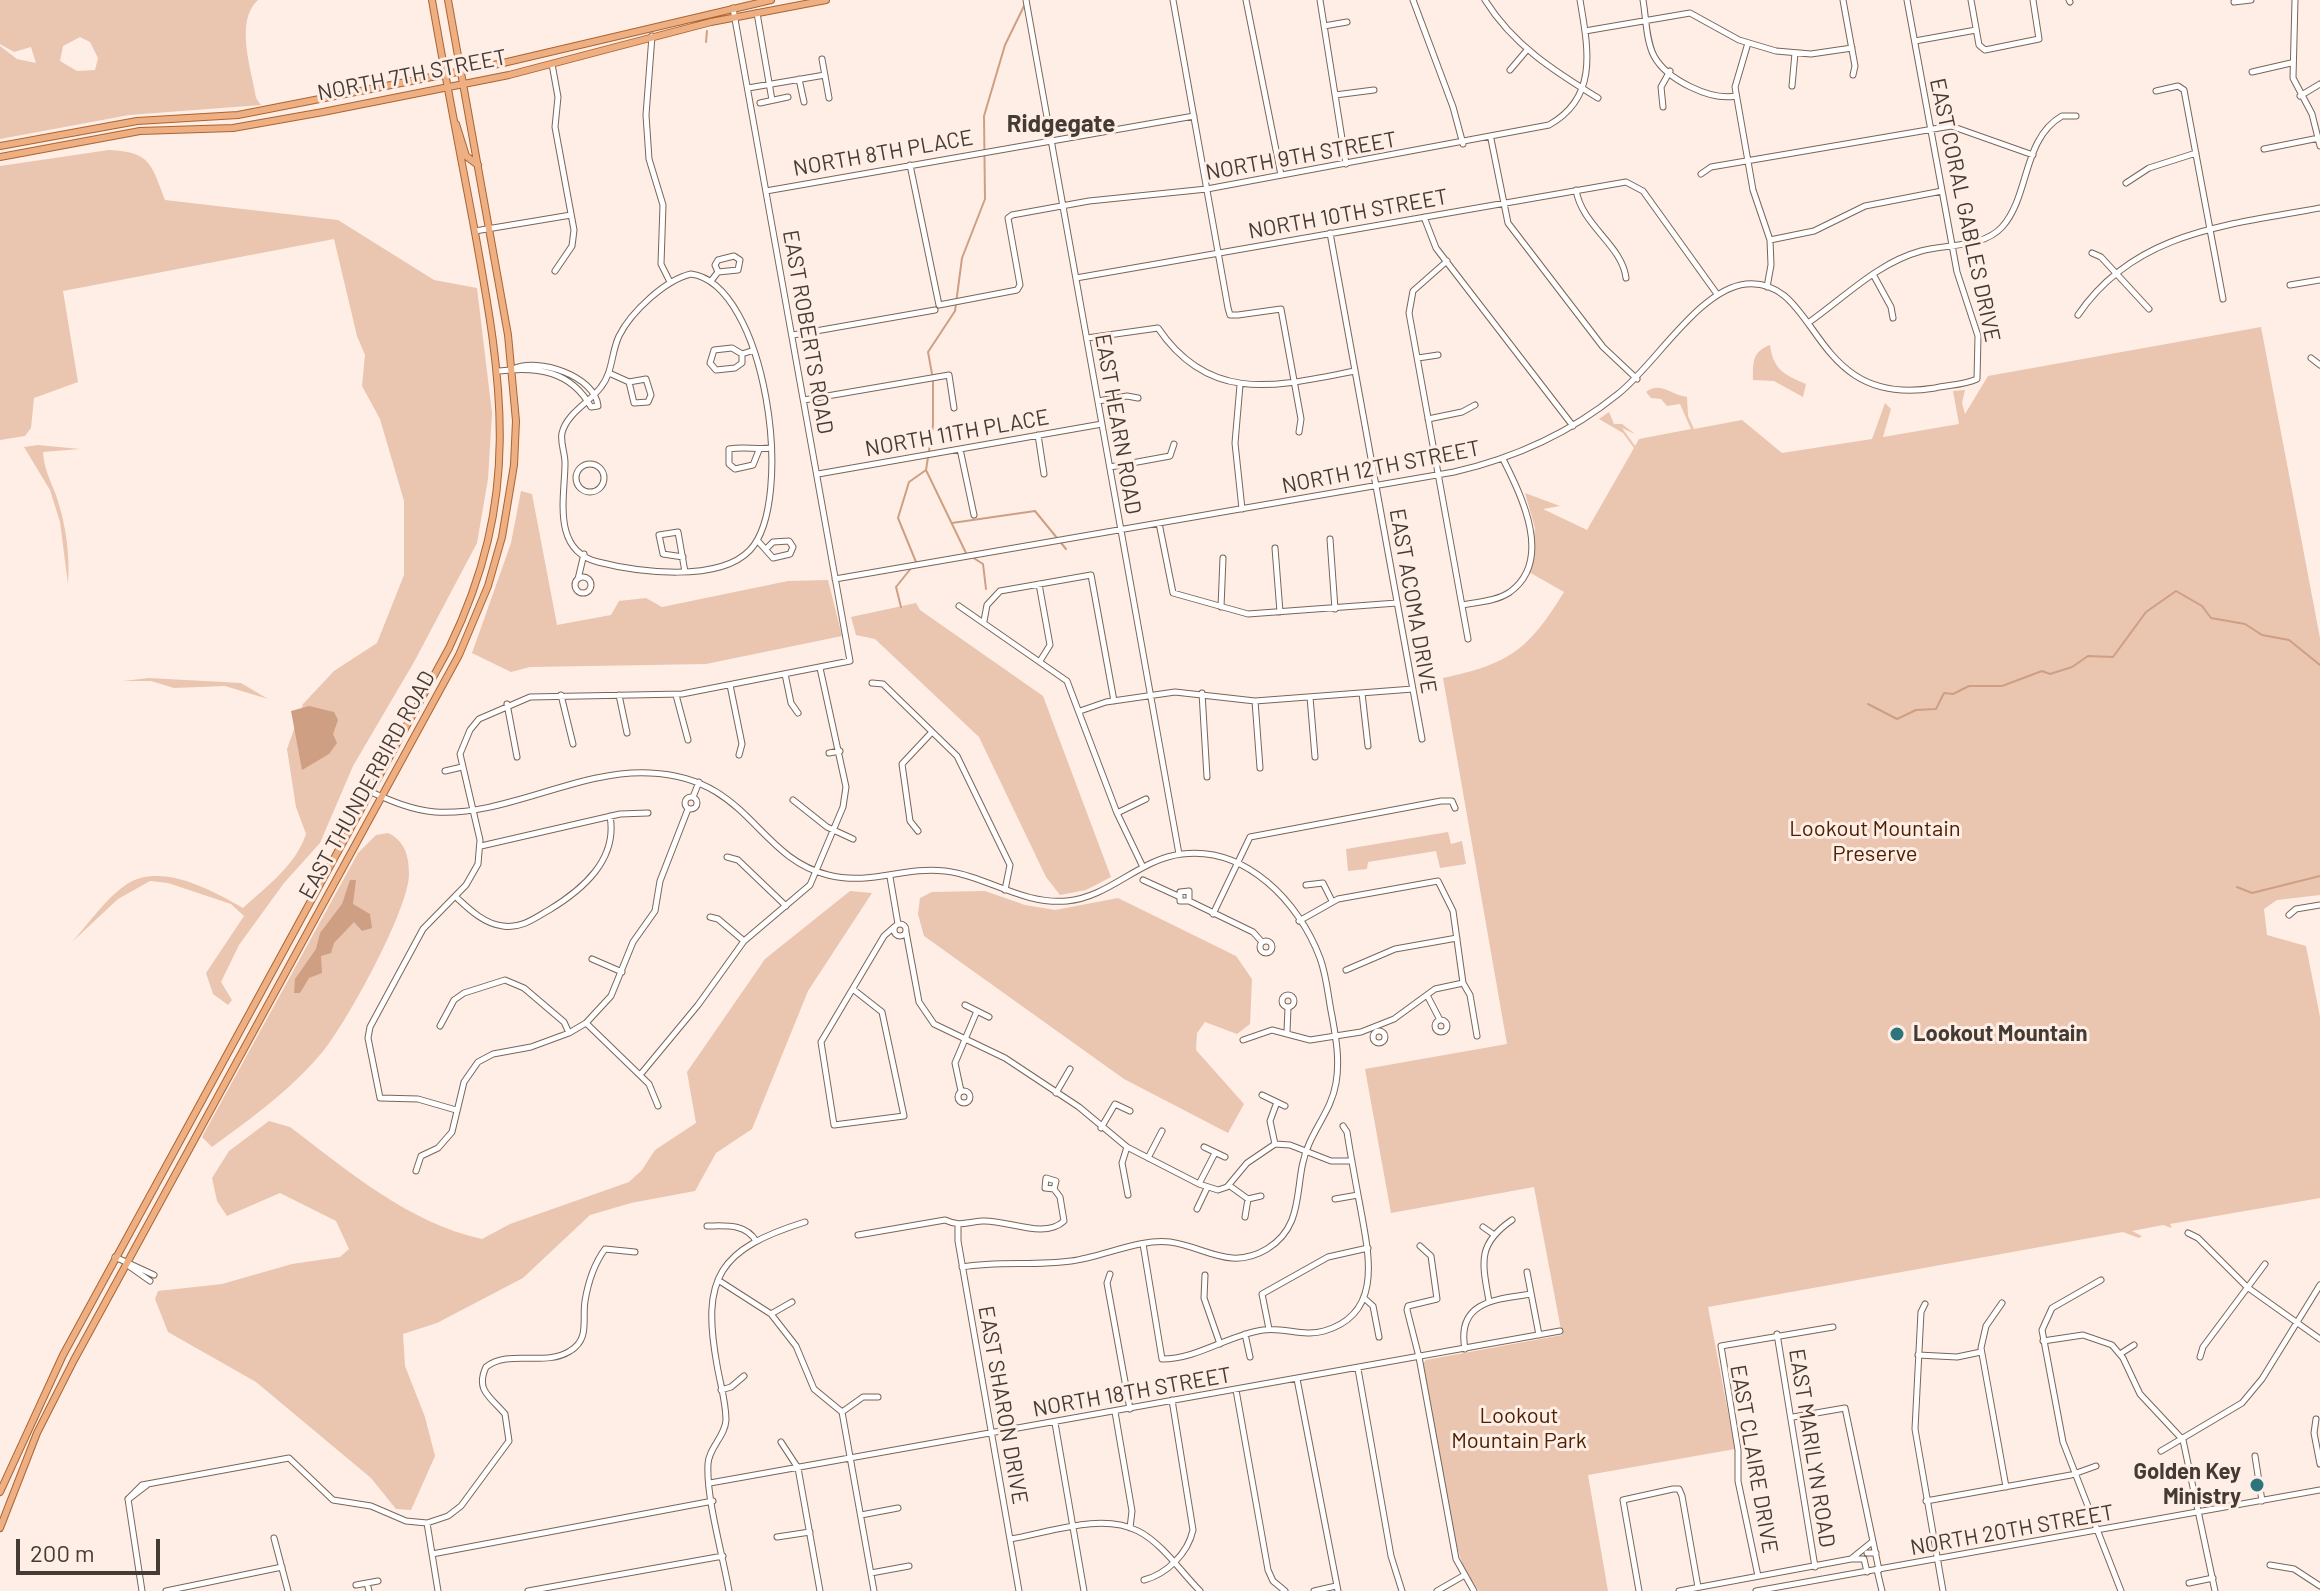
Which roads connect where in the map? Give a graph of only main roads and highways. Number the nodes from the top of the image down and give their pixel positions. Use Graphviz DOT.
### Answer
graph roads {
  1 [pos="432,0"];
  2 [pos="448,0"];
  3 [pos="770,0"];
  4 [pos="826,0"];
  5 [pos="461,72"];
  6 [pos="446,74"];
  7 [pos="463,84"];
  8 [pos="448,87"];
  9 [pos="454,121"];
  10 [pos="0,146"];
  11 [pos="0,157"];
  12 [pos="478,165"];
  13 [pos="463,166"];
  14 [pos="479,173"];
  15 [pos="0,1492"];
  16 [pos="0,1528"];
  1 -- 6 [label="main road, EAST THUNDERBIRD ROAD"];
  2 -- 5 [label="main road, EAST THUNDERBIRD ROAD"];
  3 -- 5 [label="main road, NORTH 7TH STREET"];
  4 -- 7 [label="main road, NORTH 7TH STREET"];
  5 -- 6 [label="main road, NORTH 7TH STREET"];
  5 -- 7 [label="main road, EAST THUNDERBIRD ROAD"];
  6 -- 8 [label="main road, EAST THUNDERBIRD ROAD"];
  6 -- 10 [label="main road, NORTH 7TH STREET"];
  7 -- 8 [label="main road, NORTH 7TH STREET"];
  7 -- 12 [label="main road, EAST THUNDERBIRD ROAD"];
  8 -- 9 [label="main road, EAST THUNDERBIRD ROAD"];
  8 -- 11 [label="main road, NORTH 7TH STREET"];
  9 -- 12 [label="main road"];
  9 -- 13 [label="main road, EAST THUNDERBIRD ROAD"];
  12 -- 14 [label="main road, EAST THUNDERBIRD ROAD"];
  13 -- 14 [label="main road"];
  13 -- 15 [label="main road, EAST THUNDERBIRD ROAD"];
  14 -- 16 [label="main road, EAST THUNDERBIRD ROAD"];
}
